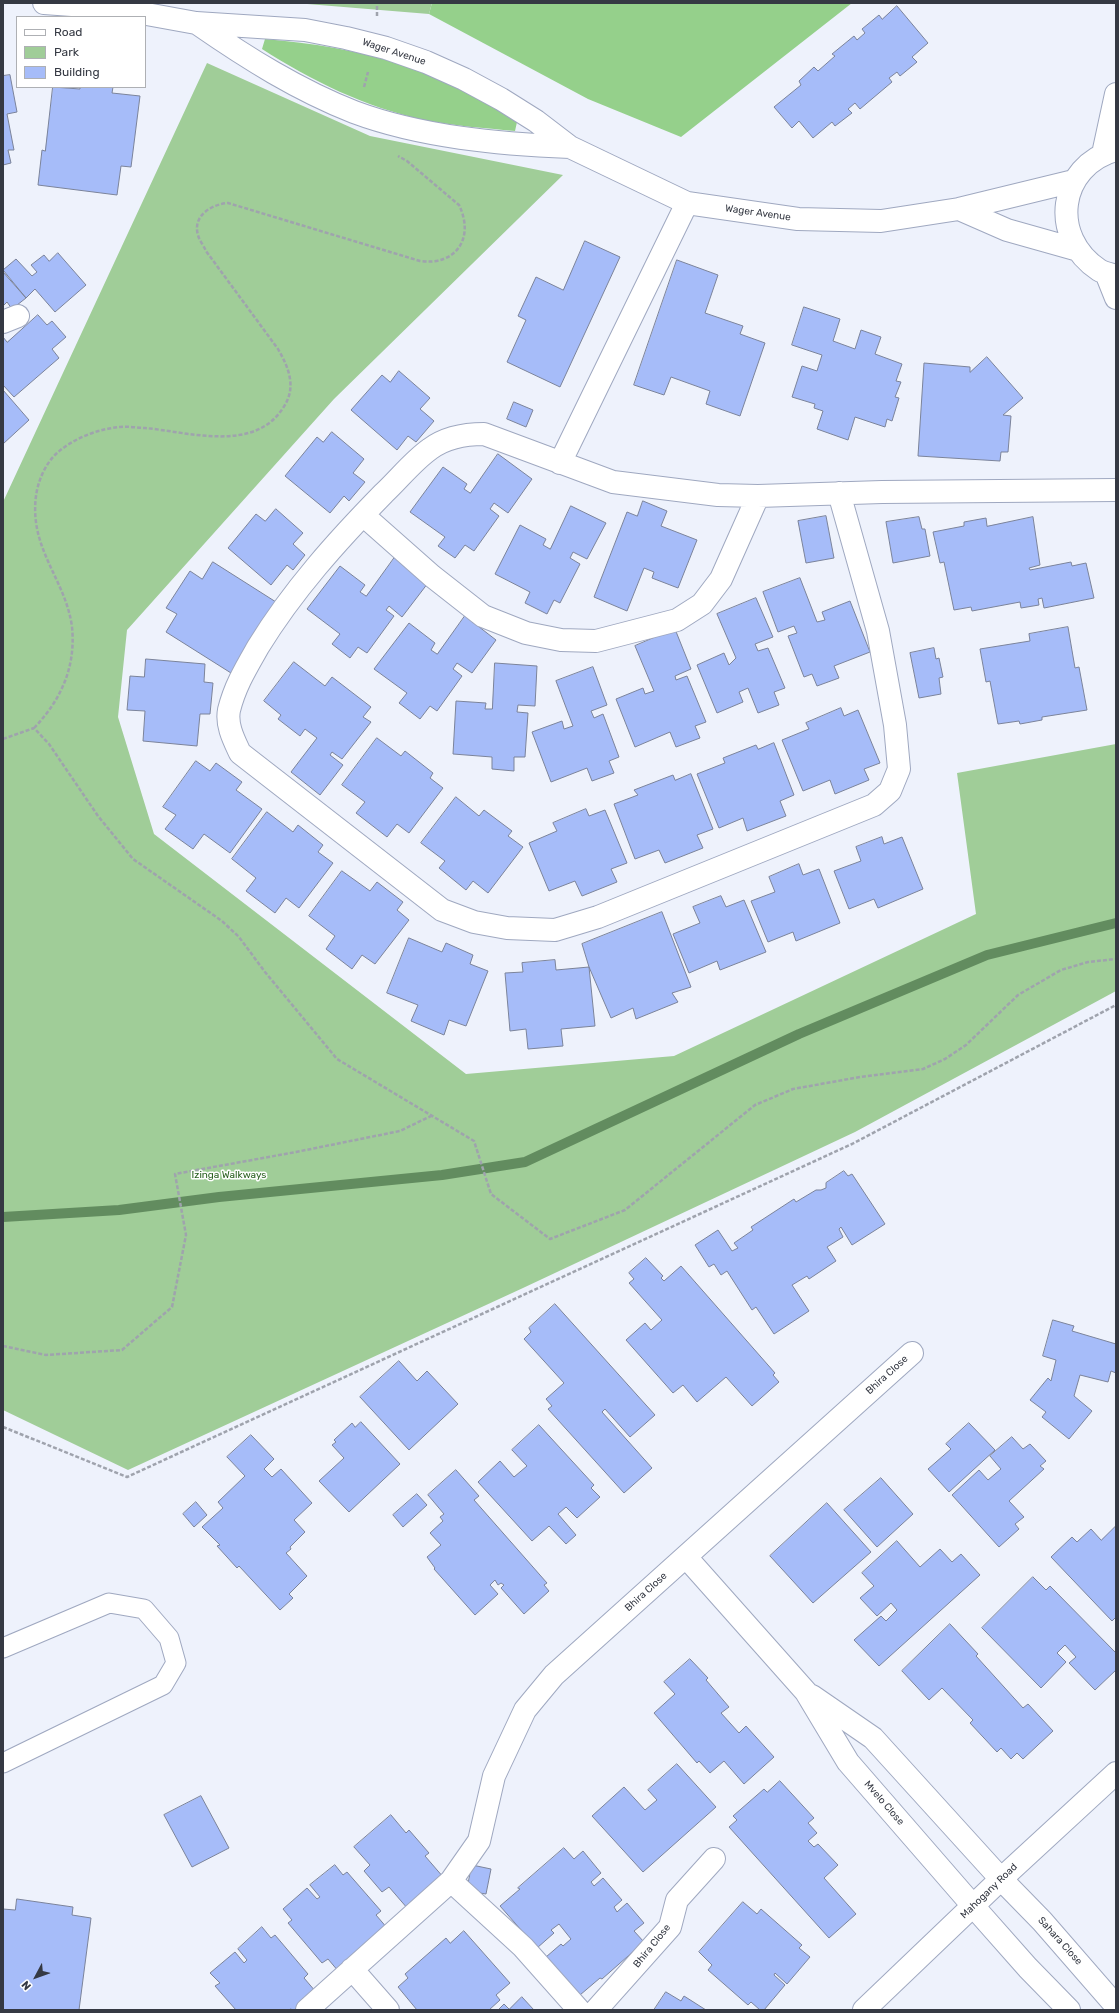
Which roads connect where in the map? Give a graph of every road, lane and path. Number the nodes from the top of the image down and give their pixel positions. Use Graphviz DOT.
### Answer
graph roads {
  1 [pos="44,3"];
  2 [pos="196,23"];
  3 [pos="1116,94"];
  4 [pos="570,147"];
  5 [pos="1110,152"];
  6 [pos="395,155"];
  7 [pos="1074,181"];
  8 [pos="687,203"];
  9 [pos="959,209"];
  10 [pos="1078,250"];
  11 [pos="1111,274"];
  12 [pos="1116,298"];
  13 [pos="560,463"];
  14 [pos="1116,490"];
  15 [pos="839,493"];
  16 [pos="758,496"];
  17 [pos="363,515"];
  18 [pos="34,728"];
  19 [pos="3,739"];
  20 [pos="1116,959"];
  21 [pos="1116,1005"];
  22 [pos="432,1115"];
  23 [pos="3,1346"];
  24 [pos="912,1353"];
  25 [pos="3,1427"];
  26 [pos="686,1557"];
  27 [pos="3,1648"];
  28 [pos="806,1692"];
  29 [pos="3,1763"];
  30 [pos="1116,1773"];
  31 [pos="714,1859"];
  32 [pos="1001,1879"];
  33 [pos="451,1881"];
  34 [pos="974,1907"];
  35 [pos="352,1969"];
  36 [pos="1116,2006"];
  37 [pos="306,2010"];
  38 [pos="388,2010"];
  39 [pos="579,2010"];
  40 [pos="596,2010"];
  41 [pos="864,2010"];
  42 [pos="1069,2010"];
  1 -- 2 [label="street, Wager Avenue"];
  2 -- 4 [label="street, Wager Avenue"];
  2 -- 4 [label="street, Wager Avenue"];
  3 -- 5 [label="street"];
  4 -- 8 [label="street, Wager Avenue"];
  5 -- 7 [label="street"];
  6 -- 18 [label="path"];
  7 -- 9 [label="street, Wager Avenue"];
  7 -- 10 [label="street"];
  8 -- 9 [label="street, Wager Avenue"];
  8 -- 13 [label="street"];
  9 -- 10 [label="street"];
  10 -- 11 [label="street"];
  11 -- 12 [label="street"];
  13 -- 16 [label="street"];
  13 -- 17 [label="street"];
  14 -- 15 [label="street"];
  15 -- 16 [label="street"];
  15 -- 17 [label="street"];
  16 -- 17 [label="street"];
  18 -- 19 [label="path"];
  18 -- 22 [label="path"];
  20 -- 22 [label="path"];
  21 -- 25 [label="path"];
  22 -- 23 [label="path"];
  24 -- 26 [label="street, Bhira Close"];
  26 -- 28 [label="street, Mvelo Close"];
  26 -- 33 [label="street, Bhira Close"];
  27 -- 29 [label="lane"];
  28 -- 32 [label="street, Mvelo Close"];
  28 -- 34 [label="street, Mvelo Close"];
  30 -- 32 [label="street, Mahogany Road"];
  31 -- 40 [label="street, Bhira Close"];
  32 -- 34 [label="street, Mahogany Road"];
  32 -- 36 [label="street, Sahara Close"];
  33 -- 35 [label="street, Bhira Close"];
  33 -- 39 [label="street"];
  34 -- 41 [label="street, Mahogany Road"];
  34 -- 42 [label="street"];
  35 -- 37 [label="street, Bhira Close"];
  35 -- 38 [label="street"];
}
